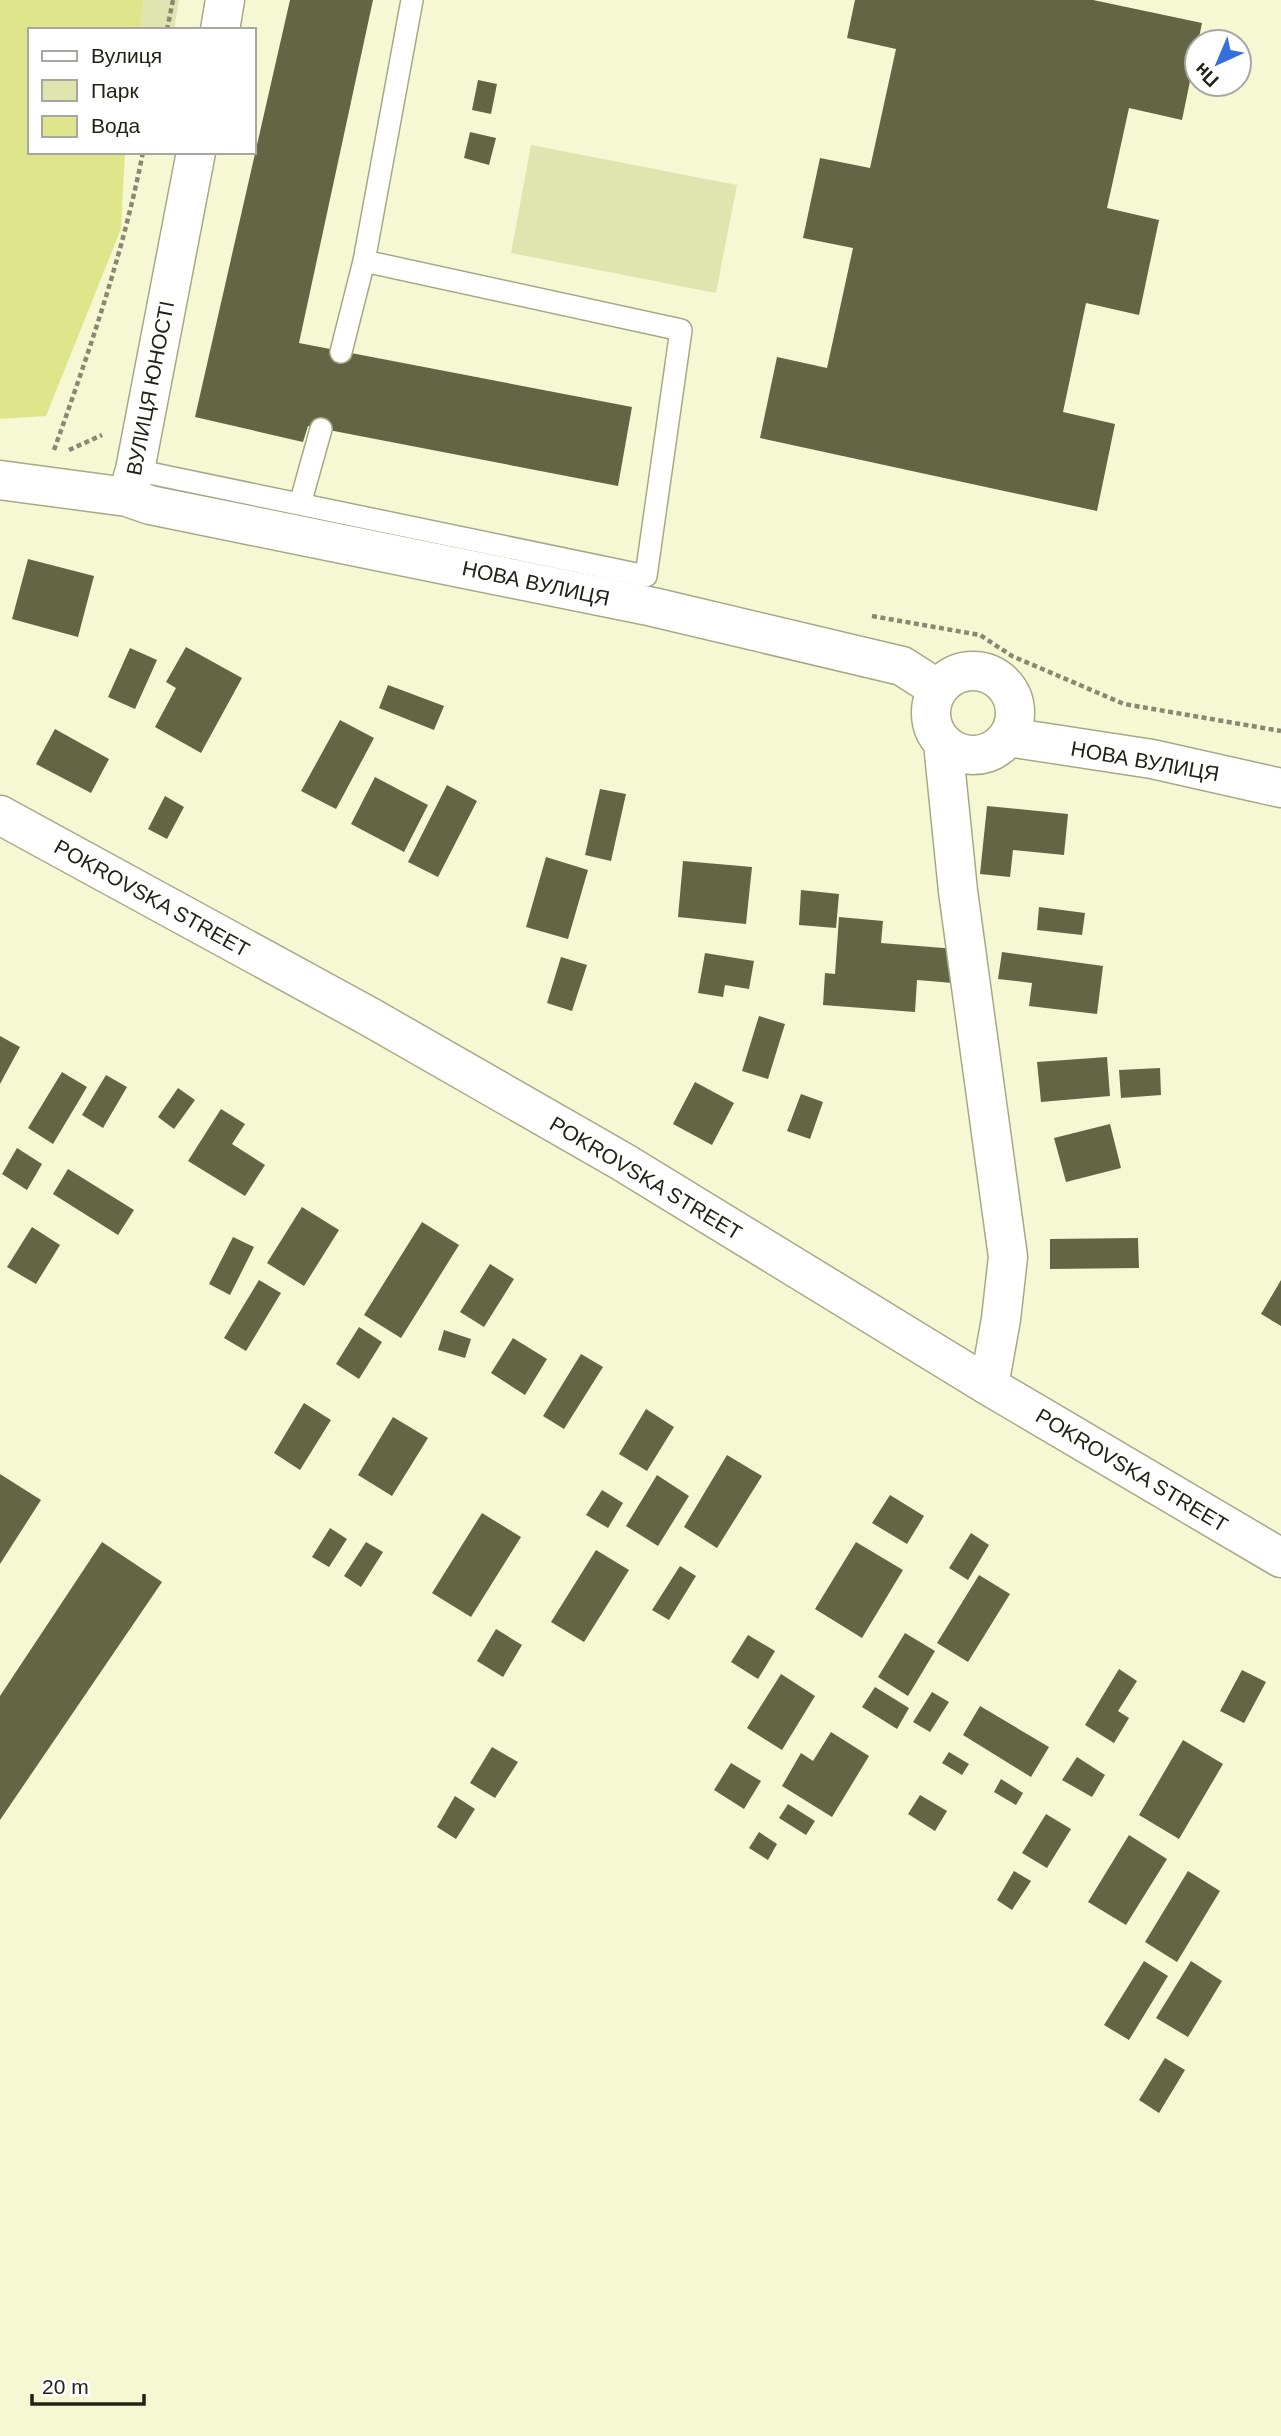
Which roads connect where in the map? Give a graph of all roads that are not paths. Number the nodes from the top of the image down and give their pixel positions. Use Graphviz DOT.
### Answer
graph roads {
  1 [pos="225,0"];
  2 [pos="412,0"];
  3 [pos="220,28"];
  4 [pos="196,154"];
  5 [pos="363,261"];
  6 [pos="341,352"];
  7 [pos="321,429"];
  8 [pos="0,480"];
  9 [pos="131,484"];
  10 [pos="300,504"];
  11 [pos="939,689"];
  12 [pos="1008,737"];
  13 [pos="943,743"];
  14 [pos="1281,788"];
  15 [pos="0,815"];
  16 [pos="989,1385"];
  17 [pos="1281,1558"];
  1 -- 3 [label="street"];
  2 -- 5 [label="lane"];
  4 -- 9 [label="street, ВУЛИЦЯ ЮНОСТІ"];
  5 -- 6 [label="lane"];
  5 -- 10 [label="lane"];
  7 -- 10 [label="lane"];
  8 -- 9 [label="street, ВУЛИЦЯ ЮНОСТІ"];
  9 -- 10 [label="lane"];
  9 -- 11 [label="street, НОВА ВУЛИЦЯ"];
  11 -- 12 [label="street"];
  11 -- 13 [label="street"];
  12 -- 13 [label="street"];
  12 -- 14 [label="street, НОВА ВУЛИЦЯ"];
  13 -- 16 [label="street"];
  15 -- 16 [label="street, POKROVSKA STREET"];
  16 -- 17 [label="street, POKROVSKA STREET"];
}
